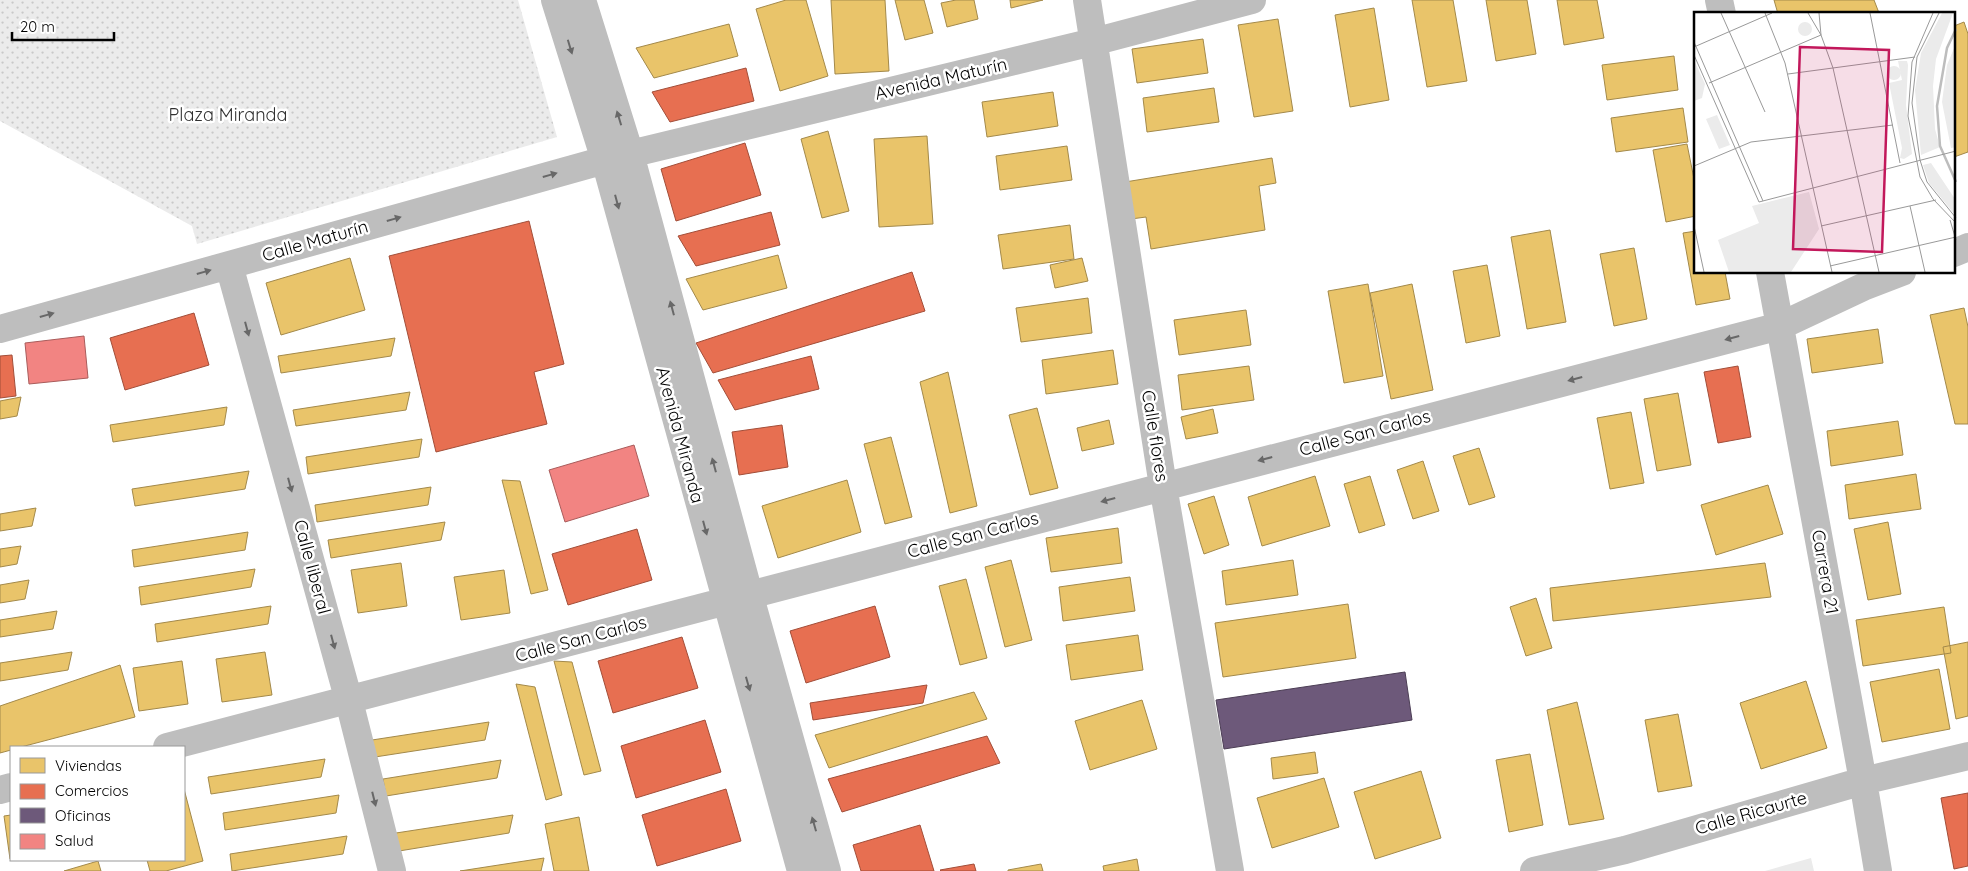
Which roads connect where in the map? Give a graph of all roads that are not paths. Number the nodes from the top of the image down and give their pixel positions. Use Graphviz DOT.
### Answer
graph roads {
  1 [pos="555,0"];
  2 [pos="582,0"];
  3 [pos="1087,0"];
  4 [pos="1252,0"];
  5 [pos="1093,42"];
  6 [pos="617,157"];
  7 [pos="1968,247"];
  8 [pos="1956,251"];
  9 [pos="229,265"];
  10 [pos="1770,274"];
  11 [pos="1897,274"];
  12 [pos="1780,326"];
  13 [pos="0,329"];
  14 [pos="1163,486"];
  15 [pos="737,597"];
  16 [pos="349,701"];
  17 [pos="171,746"];
  18 [pos="1968,756"];
  19 [pos="1863,780"];
  20 [pos="392,871"];
  21 [pos="800,871"];
  22 [pos="827,871"];
  23 [pos="1230,871"];
  24 [pos="1534,871"];
  25 [pos="1878,871"];
  1 -- 6 [label="street, Avenida Miranda, one-way"];
  6 -- 2 [label="street, Avenida Miranda, one-way"];
  3 -- 5 [label="street, Calle flores"];
  4 -- 5 [label="street, Avenida Maturín"];
  5 -- 6 [label="street, Avenida Maturín"];
  5 -- 14 [label="street, Calle flores"];
  9 -- 6 [label="street, Calle Maturín, one-way"];
  6 -- 15 [label="street, Avenida Miranda"];
  7 -- 8 [label="street"];
  13 -- 9 [label="street, Calle Maturín, one-way"];
  9 -- 16 [label="street, Calle liberal, one-way"];
  10 -- 12 [label="street, Carrera 21"];
  11 -- 12 [label="street"];
  12 -- 14 [label="street, Calle San Carlos, one-way"];
  12 -- 19 [label="street, Carrera 21"];
  14 -- 15 [label="street, Calle San Carlos, one-way"];
  14 -- 23 [label="street, Calle flores"];
  15 -- 16 [label="street, Calle San Carlos"];
  15 -- 21 [label="street, Avenida Miranda, one-way"];
  22 -- 15 [label="street, Avenida Miranda, one-way"];
  16 -- 17 [label="street, Calle San Carlos"];
  16 -- 20 [label="street, Calle liberal, one-way"];
  18 -- 19 [label="street, Calle Ricaurte"];
  19 -- 24 [label="street, Calle Ricaurte"];
  19 -- 25 [label="street, Carrera 21"];
}
